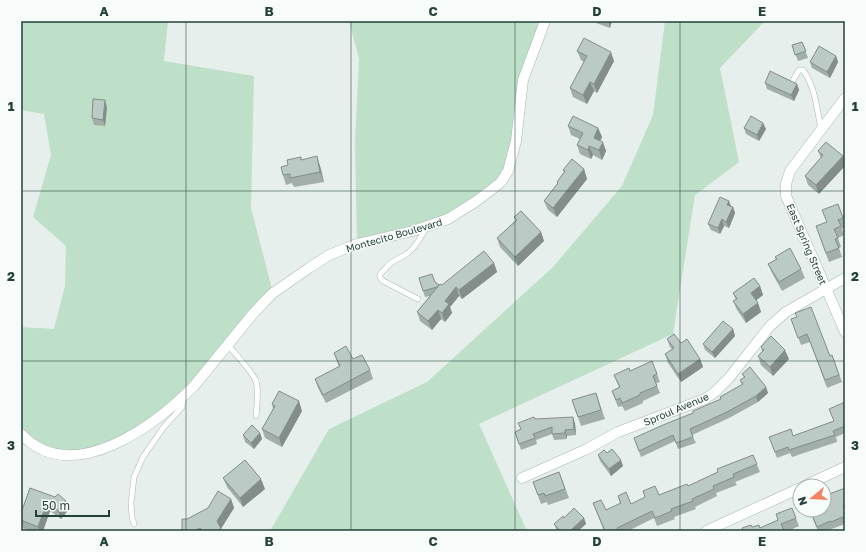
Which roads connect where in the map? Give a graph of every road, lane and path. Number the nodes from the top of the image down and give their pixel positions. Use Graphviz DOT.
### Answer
graph roads {
  1 [pos="545,21"];
  2 [pos="792,82"];
  3 [pos="845,98"];
  4 [pos="821,130"];
  5 [pos="426,226"];
  6 [pos="845,278"];
  7 [pos="826,289"];
  8 [pos="418,299"];
  9 [pos="845,332"];
  10 [pos="228,346"];
  11 [pos="184,397"];
  12 [pos="256,416"];
  13 [pos="21,434"];
  14 [pos="845,467"];
  15 [pos="522,478"];
  16 [pos="821,478"];
  17 [pos="792,492"];
  18 [pos="134,524"];
  19 [pos="706,531"];
  1 -- 5 [label="street, Montecito Boulevard"];
  2 -- 4 [label="lane"];
  3 -- 4 [label="street, East Spring Street"];
  4 -- 7 [label="street, East Spring Street"];
  5 -- 8 [label="lane"];
  5 -- 10 [label="street, Montecito Boulevard"];
  6 -- 7 [label="street, Sproul Avenue"];
  7 -- 9 [label="street, East Spring Street"];
  7 -- 15 [label="street, Sproul Avenue"];
  10 -- 11 [label="street, Montecito Boulevard"];
  10 -- 12 [label="lane"];
  11 -- 13 [label="street, Montecito Boulevard"];
  11 -- 18 [label="lane"];
  14 -- 16 [label="street"];
  17 -- 19 [label="street"];
}
